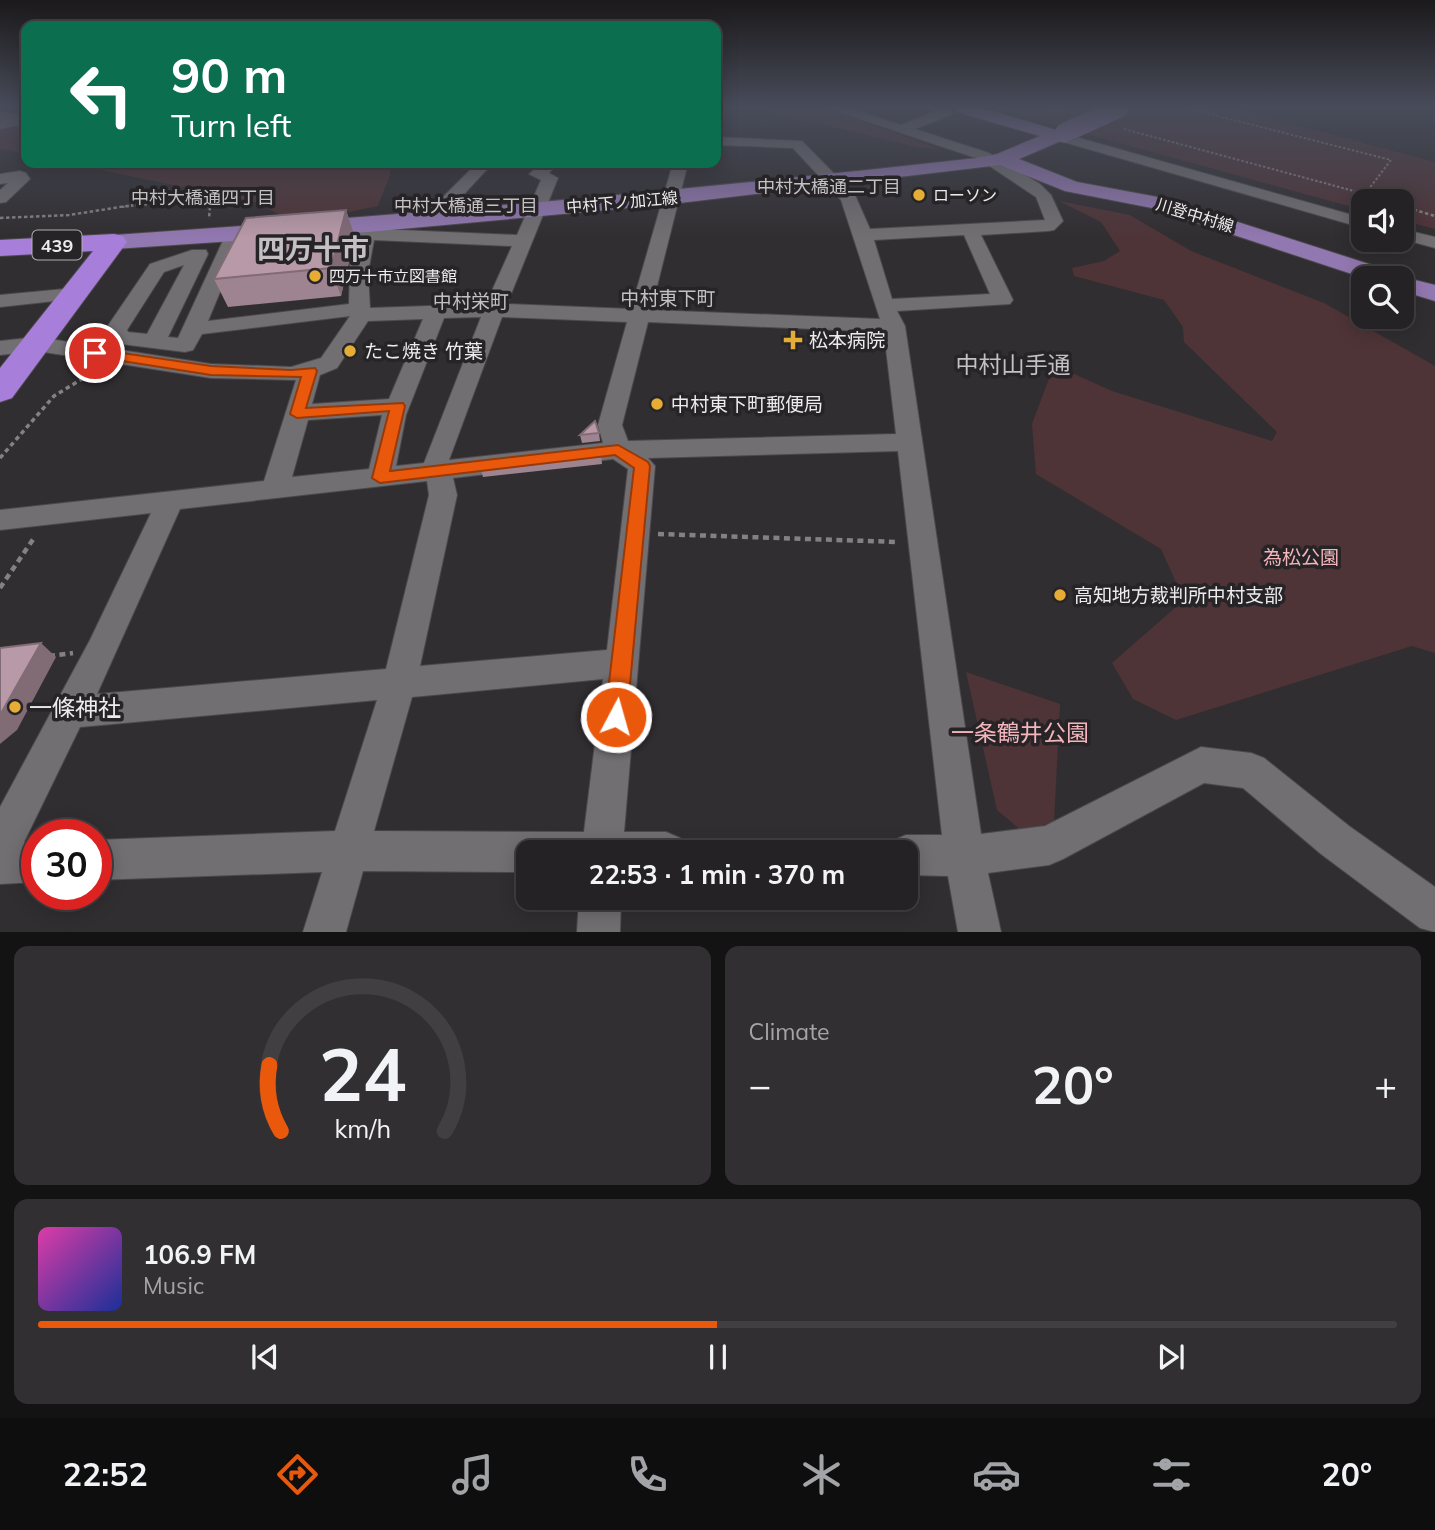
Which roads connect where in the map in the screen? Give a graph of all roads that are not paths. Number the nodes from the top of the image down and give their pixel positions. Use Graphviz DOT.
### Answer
graph roads {
  1 [pos="804,151"];
  2 [pos="968,151"];
  3 [pos="1015,151"];
  4 [pos="1139,151"];
  5 [pos="997,160"];
  6 [pos="480,168"];
  7 [pos="545,168"];
  8 [pos="680,168"];
  9 [pos="0,179"];
  10 [pos="831,180"];
  11 [pos="0,198"];
  12 [pos="671,198"];
  13 [pos="537,210"];
  14 [pos="431,219"];
  15 [pos="1351,219"];
  16 [pos="368,230"];
  17 [pos="970,230"];
  18 [pos="235,234"];
  19 [pos="863,234"];
  20 [pos="1414,237"];
  21 [pos="523,241"];
  22 [pos="114,242"];
  23 [pos="1435,243"];
  24 [pos="0,248"];
  25 [pos="1351,266"];
  26 [pos="1414,287"];
  27 [pos="178,293"];
  28 [pos="1435,293"];
  29 [pos="75,294"];
  30 [pos="138,297"];
  31 [pos="0,300"];
  32 [pos="494,310"];
  33 [pos="360,312"];
  34 [pos="436,312"];
  35 [pos="639,315"];
  36 [pos="889,316"];
  37 [pos="194,329"];
  38 [pos="154,342"];
  39 [pos="37,344"];
  40 [pos="0,348"];
  41 [pos="310,371"];
  42 [pos="0,391"];
  43 [pos="398,406"];
  44 [pos="297,414"];
  45 [pos="908,442"];
  46 [pos="618,450"];
  47 [pos="382,471"];
  48 [pos="439,471"];
  49 [pos="275,489"];
  50 [pos="170,501"];
  51 [pos="0,520"];
  52 [pos="621,663"];
  53 [pos="399,684"];
  54 [pos="71,712"];
  55 [pos="603,840"];
  56 [pos="0,848"];
  57 [pos="348,851"];
  58 [pos="516,852"];
  59 [pos="918,855"];
  60 [pos="964,856"];
  61 [pos="112,859"];
  62 [pos="21,863"];
  63 [pos="0,864"];
  64 [pos="599,910"];
  65 [pos="1435,913"];
  66 [pos="324,932"];
  67 [pos="598,932"];
  68 [pos="979,932"];
  1 -- 10 [label="street"];
  2 -- 5 [label="street"];
  3 -- 5 [label="main road, 中村下ノ加江線"];
  4 -- 15 [label="street"];
  5 -- 10 [label="main road, 中村下ノ加江線"];
  5 -- 17 [label="street"];
  5 -- 25 [label="main road, 川登中村線"];
  6 -- 14 [label="street"];
  7 -- 13 [label="street"];
  8 -- 12 [label="street"];
  9 -- 11 [label="street"];
  10 -- 12 [label="main road, 中村下ノ加江線"];
  10 -- 19 [label="street"];
  12 -- 13 [label="main road, 中村下ノ加江線"];
  12 -- 35 [label="street"];
  13 -- 14 [label="main road, 中村下ノ加江線"];
  13 -- 21 [label="street"];
  14 -- 16 [label="main road, 中村下ノ加江線"];
  16 -- 18 [label="main road, 中村下ノ加江線"];
  16 -- 21 [label="street"];
  16 -- 33 [label="street"];
  17 -- 19 [label="street"];
  17 -- 36 [label="street"];
  18 -- 22 [label="main road, 中村下ノ加江線"];
  18 -- 37 [label="street"];
  19 -- 36 [label="street"];
  20 -- 23 [label="street"];
  21 -- 32 [label="street"];
  22 -- 24 [label="highway, 439"];
  22 -- 29 [label="highway, 439"];
  26 -- 28 [label="main road"];
  27 -- 30 [label="street"];
  27 -- 30 [label="street"];
  27 -- 38 [label="street"];
  29 -- 31 [label="street"];
  29 -- 39 [label="highway, 439"];
  30 -- 38 [label="street"];
  32 -- 34 [label="street"];
  32 -- 35 [label="street"];
  32 -- 48 [label="street"];
  33 -- 34 [label="street"];
  33 -- 37 [label="street"];
  33 -- 41 [label="street"];
  34 -- 43 [label="street"];
  35 -- 36 [label="street"];
  35 -- 46 [label="street"];
  36 -- 45 [label="street"];
  37 -- 38 [label="street"];
  39 -- 40 [label="street"];
  39 -- 41 [label="street"];
  39 -- 42 [label="highway, 439"];
  41 -- 44 [label="street"];
  43 -- 44 [label="street"];
  43 -- 47 [label="street"];
  44 -- 49 [label="street"];
  45 -- 46 [label="street"];
  45 -- 60 [label="street"];
  46 -- 48 [label="street"];
  46 -- 52 [label="street"];
  47 -- 48 [label="street"];
  47 -- 49 [label="street"];
  48 -- 53 [label="street"];
  49 -- 50 [label="street"];
  50 -- 51 [label="street"];
  50 -- 54 [label="street"];
  52 -- 53 [label="street"];
  52 -- 55 [label="street"];
  53 -- 54 [label="street"];
  53 -- 57 [label="street"];
  54 -- 56 [label="street"];
  57 -- 58 [label="street"];
  57 -- 61 [label="street"];
  57 -- 66 [label="street"];
  59 -- 60 [label="street"];
  60 -- 65 [label="street"];
  60 -- 68 [label="street"];
  62 -- 63 [label="street"];
  64 -- 67 [label="street"];
}
